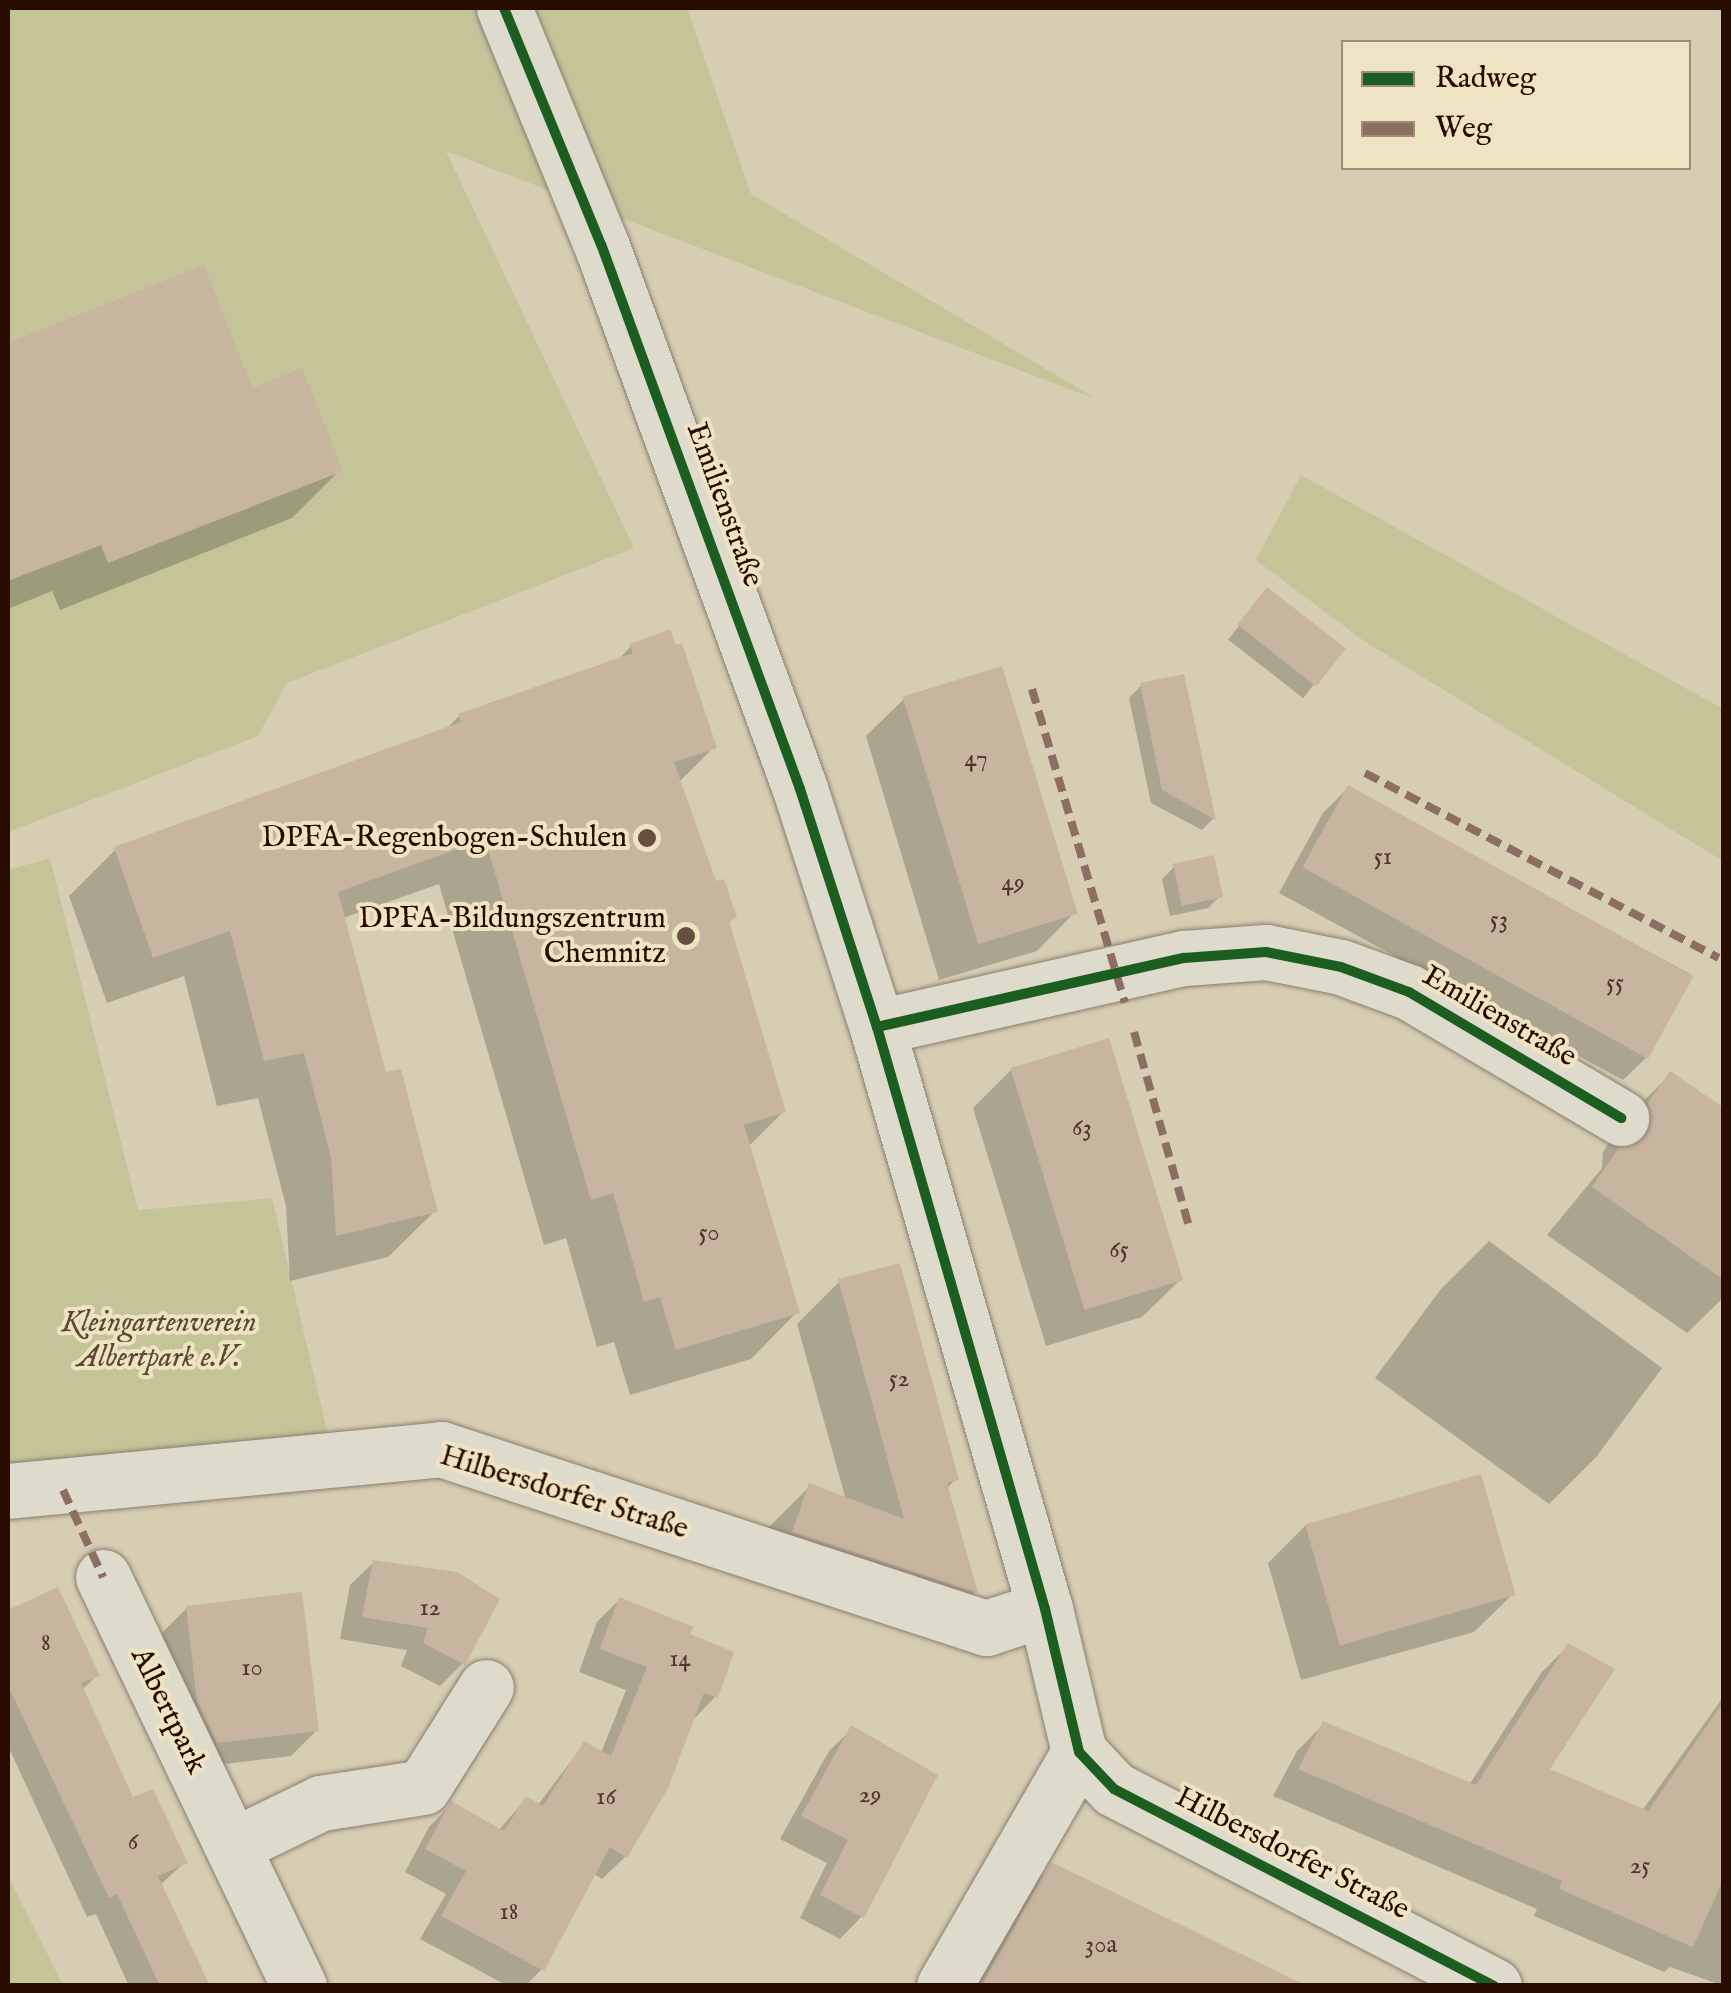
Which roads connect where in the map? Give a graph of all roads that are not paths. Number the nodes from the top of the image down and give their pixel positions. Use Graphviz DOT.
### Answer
graph roads {
  1 [pos="504,8"];
  2 [pos="877,1027"];
  3 [pos="1621,1118"];
  4 [pos="8,1490"];
  5 [pos="102,1577"];
  6 [pos="1045,1610"];
  7 [pos="486,1687"];
  8 [pos="1079,1752"];
  9 [pos="234,1845"];
  10 [pos="1488,1984"];
  11 [pos="299,1986"];
  12 [pos="944,1986"];
  1 -- 2 [label="street, Emilienstraße"];
  2 -- 3 [label="street, Emilienstraße"];
  2 -- 6 [label="street, Emilienstraße"];
  4 -- 6 [label="street, Hilbersdorfer Straße"];
  5 -- 9 [label="street, Albertpark"];
  6 -- 8 [label="street, Emilienstraße"];
  7 -- 9 [label="street"];
  8 -- 10 [label="street, Hilbersdorfer Straße"];
  8 -- 12 [label="street"];
  9 -- 11 [label="street, Albertpark"];
}
